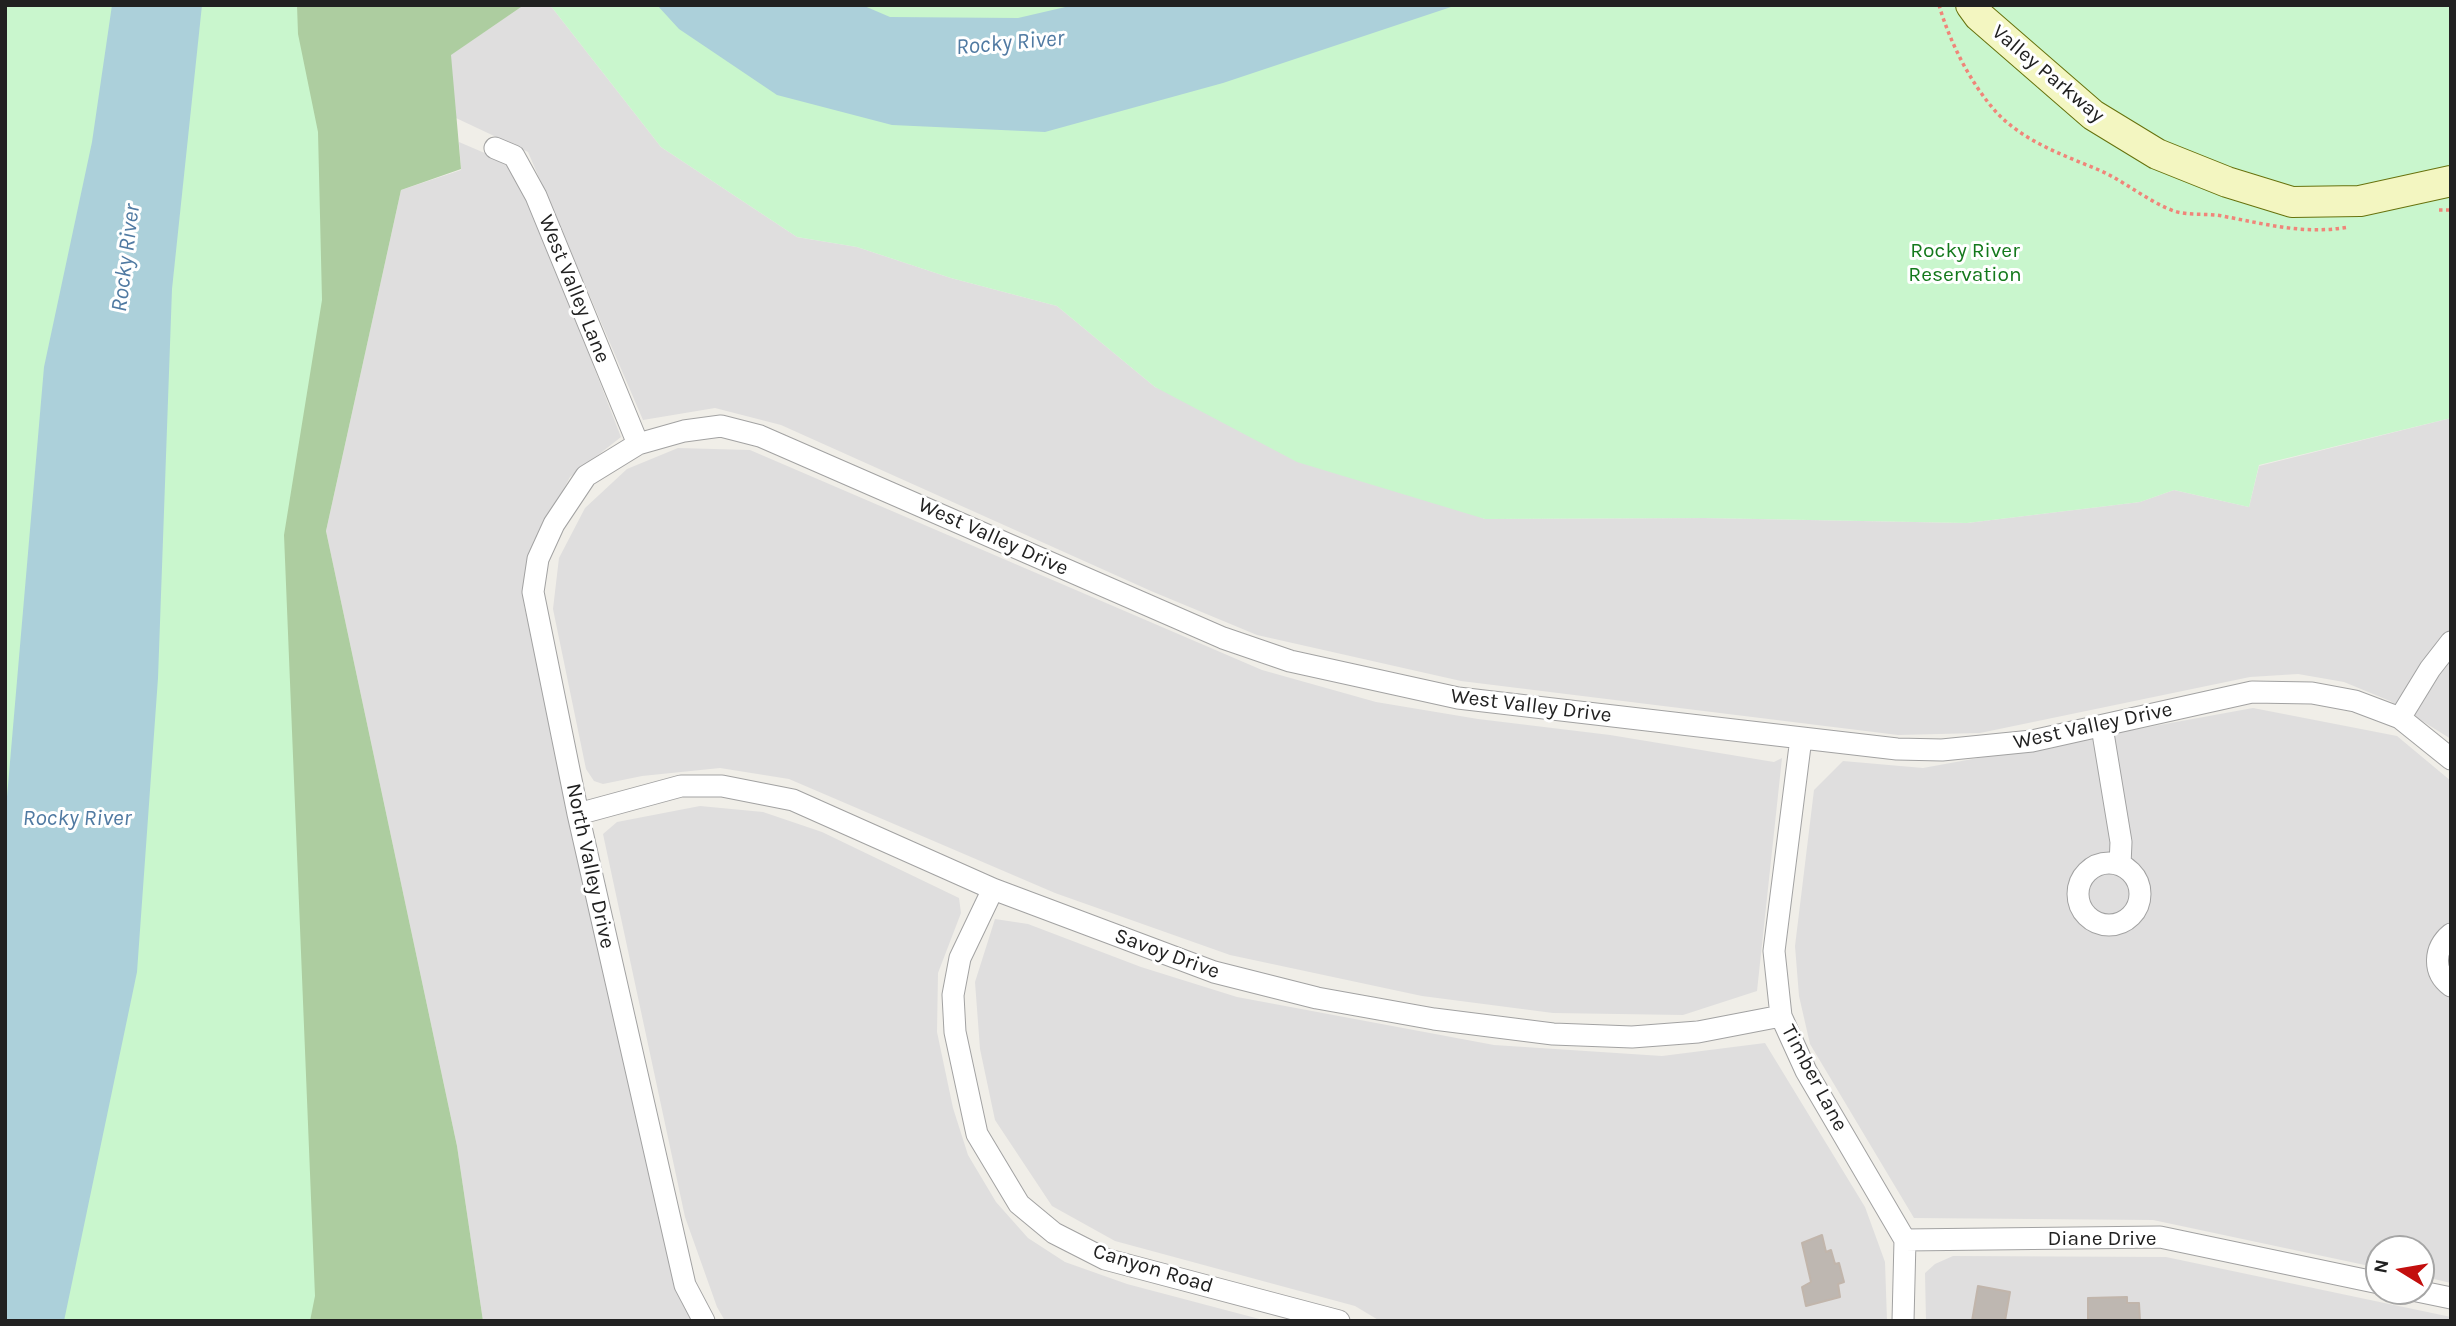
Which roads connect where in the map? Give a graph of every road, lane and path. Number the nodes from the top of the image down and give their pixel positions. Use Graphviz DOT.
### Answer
graph roads {
  1 [pos="1971,5"];
  2 [pos="495,148"];
  3 [pos="2451,181"];
  4 [pos="638,444"];
  5 [pos="2451,642"];
  6 [pos="2400,718"];
  7 [pos="2102,727"];
  8 [pos="1801,738"];
  9 [pos="2451,759"];
  10 [pos="578,814"];
  11 [pos="2120,865"];
  12 [pos="993,889"];
  13 [pos="2451,934"];
  14 [pos="2451,986"];
  15 [pos="1781,1016"];
  16 [pos="1905,1240"];
  17 [pos="2365,1280"];
  18 [pos="704,1321"];
  19 [pos="1339,1321"];
  20 [pos="1903,1321"];
  1 -- 3 [label="street, Valley Parkway"];
  2 -- 4 [label="street, West Valley Lane"];
  4 -- 8 [label="street, West Valley Drive"];
  4 -- 10 [label="street, North Valley Drive"];
  5 -- 6 [label="street"];
  6 -- 7 [label="street, West Valley Drive"];
  6 -- 9 [label="street, West Valley Drive"];
  7 -- 8 [label="street, West Valley Drive"];
  7 -- 11 [label="street"];
  8 -- 15 [label="street, Timber Lane"];
  10 -- 12 [label="street, Savoy Drive"];
  10 -- 18 [label="street, North Valley Drive"];
  12 -- 15 [label="street, Savoy Drive"];
  12 -- 19 [label="street, Canyon Road"];
  13 -- 14 [label="street"];
  15 -- 16 [label="street, Timber Lane"];
  16 -- 17 [label="street, Diane Drive"];
  16 -- 20 [label="street"];
}
